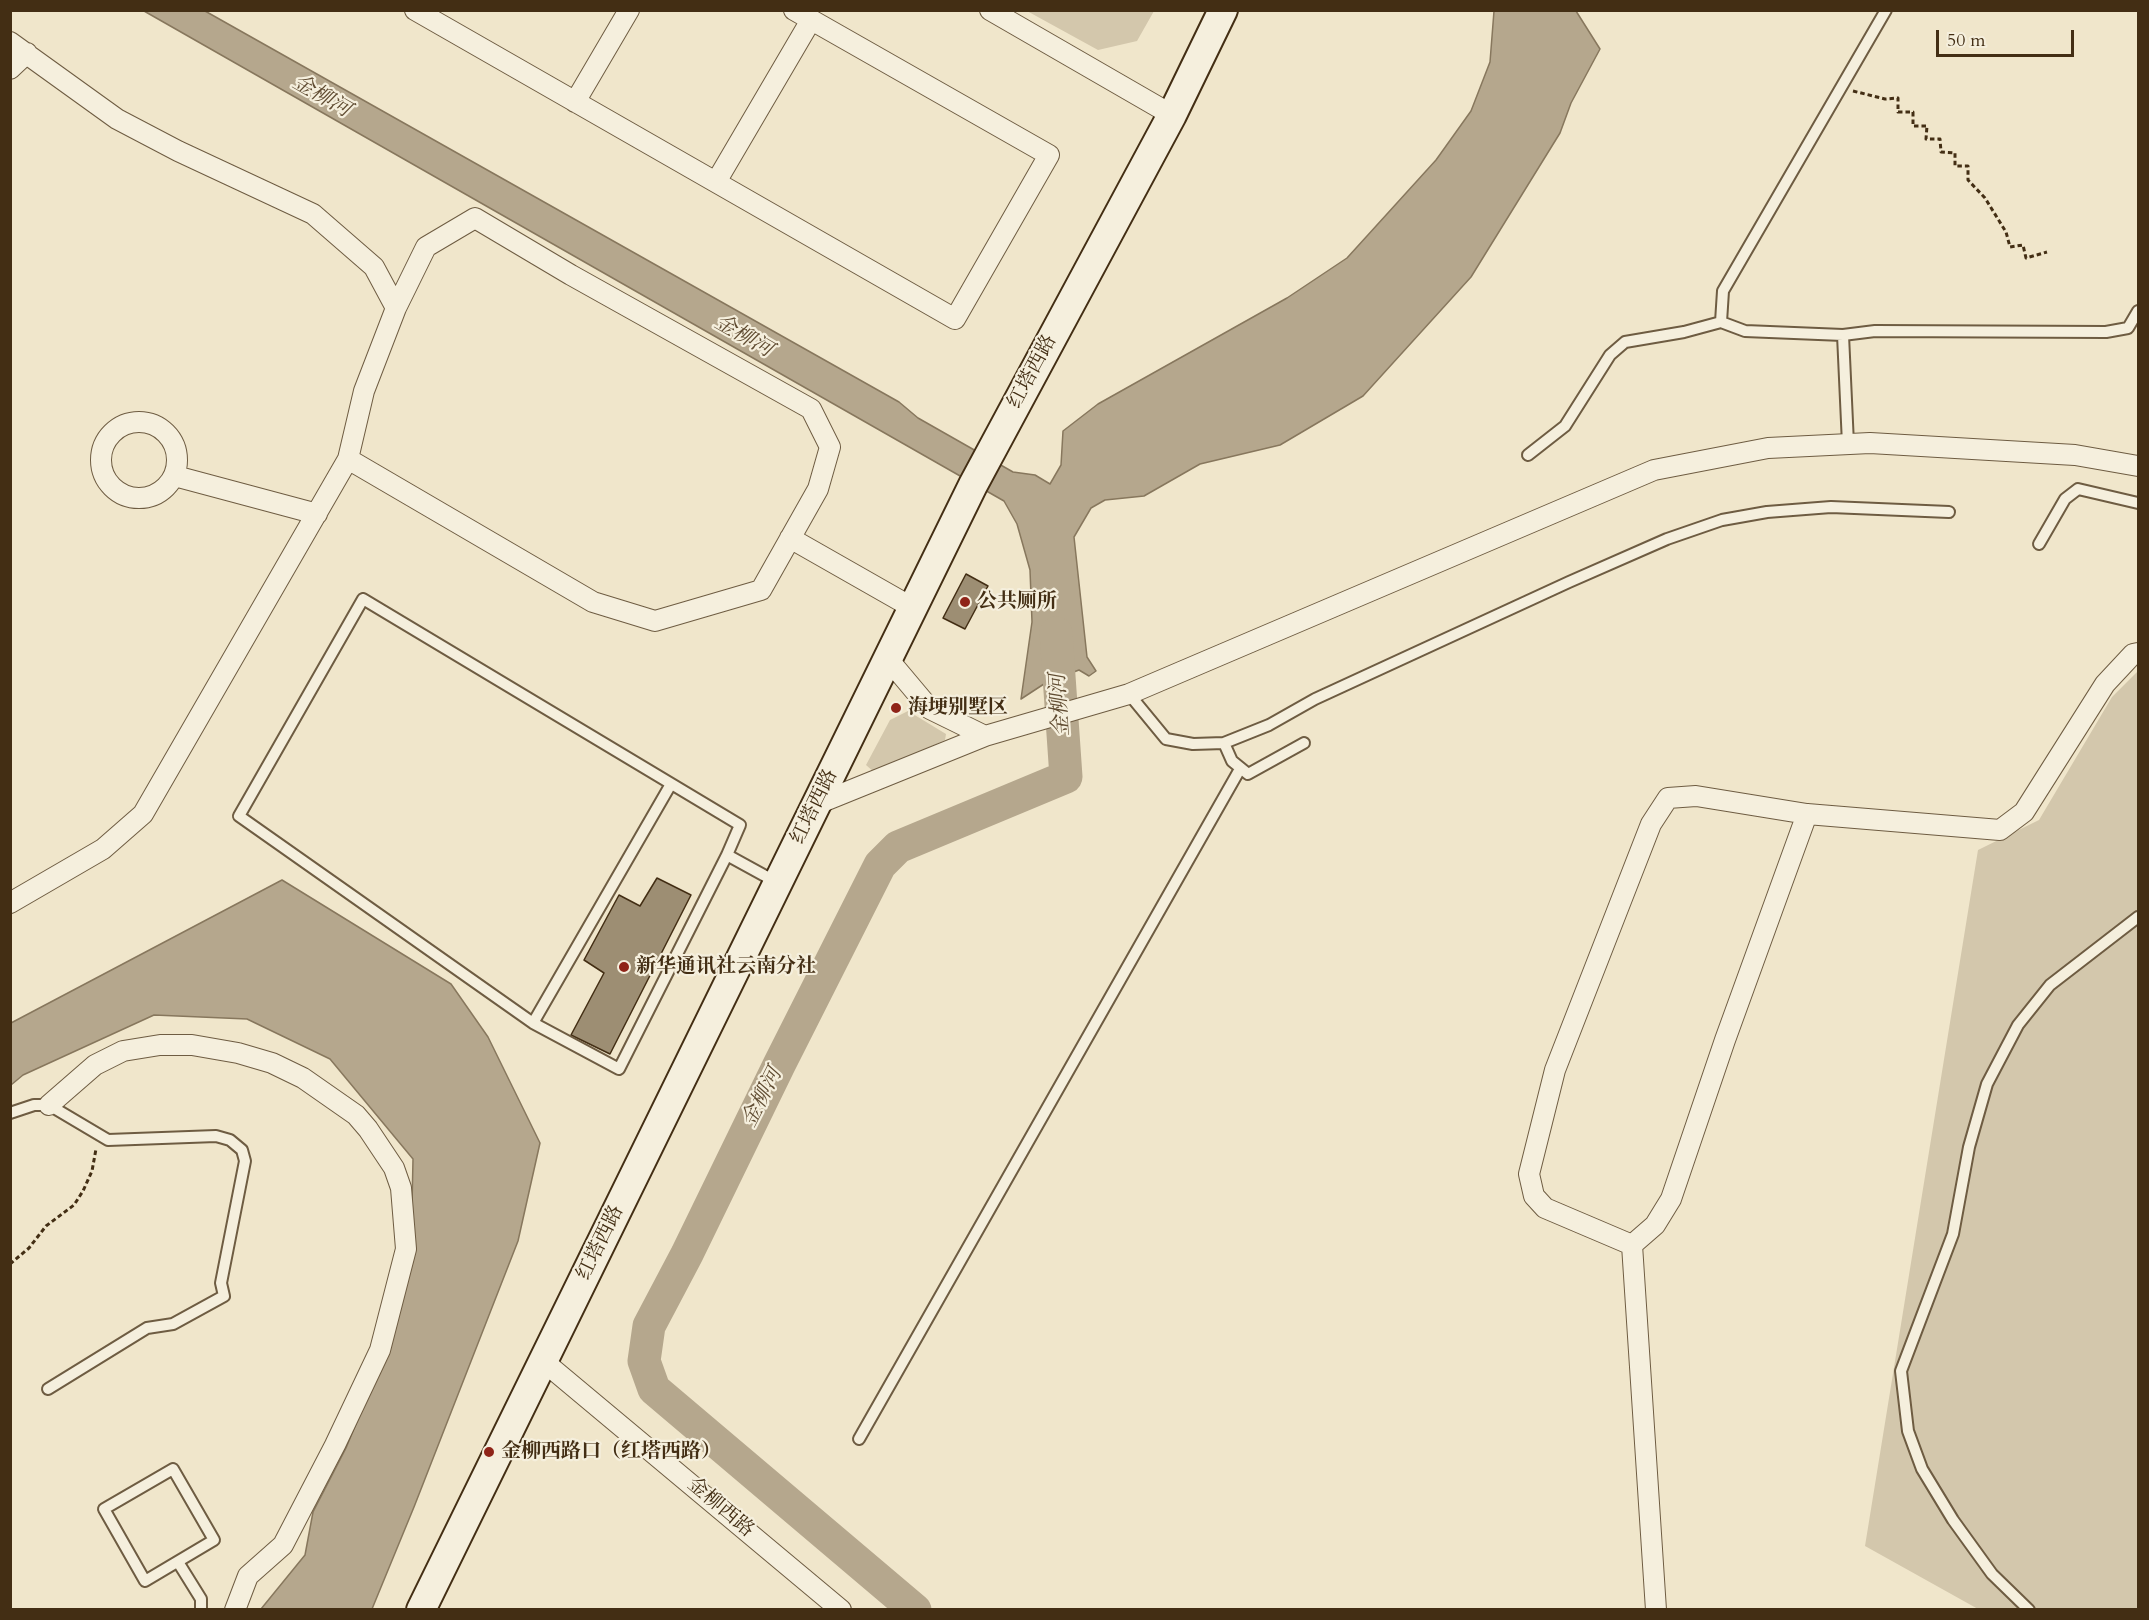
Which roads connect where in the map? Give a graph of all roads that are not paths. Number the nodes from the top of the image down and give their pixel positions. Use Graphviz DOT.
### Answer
graph roads {
  1 [pos="415,10"];
  2 [pos="629,10"];
  3 [pos="990,10"];
  4 [pos="1223,10"];
  5 [pos="1886,10"];
  6 [pos="803,15"];
  7 [pos="10,42"];
  8 [pos="27,53"];
  9 [pos="10,69"];
  10 [pos="575,102"];
  11 [pos="1172,115"];
  12 [pos="716,182"];
  13 [pos="396,308"];
  14 [pos="2139,310"];
  15 [pos="1720,322"];
  16 [pos="1843,335"];
  17 [pos="1848,444"];
  18 [pos="1528,455"];
  19 [pos="348,459"];
  20 [pos="2139,466"];
  21 [pos="175,476"];
  22 [pos="2139,503"];
  23 [pos="1949,512"];
  24 [pos="317,514"];
  25 [pos="790,538"];
  26 [pos="2039,544"];
  27 [pos="913,608"];
  28 [pos="2139,653"];
  29 [pos="888,660"];
  30 [pos="1129,694"];
  31 [pos="985,736"];
  32 [pos="1224,743"];
  33 [pos="1304,743"];
  34 [pos="1240,769"];
  35 [pos="671,784"];
  36 [pos="817,804"];
  37 [pos="1807,814"];
  38 [pos="727,855"];
  39 [pos="778,883"];
  40 [pos="10,903"];
  41 [pos="2139,917"];
  42 [pos="533,1023"];
  43 [pos="49,1105"];
  44 [pos="10,1113"];
  45 [pos="1632,1245"];
  46 [pos="543,1361"];
  47 [pos="48,1389"];
  48 [pos="859,1439"];
  49 [pos="178,1562"];
  50 [pos="201,1610"];
  51 [pos="235,1610"];
  52 [pos="421,1610"];
  53 [pos="841,1610"];
  54 [pos="1656,1610"];
  55 [pos="2029,1610"];
  1 -- 10 [label="street"];
  2 -- 10 [label="street"];
  3 -- 11 [label="street"];
  4 -- 11 [label="street, 红塔西路"];
  5 -- 15 [label="lane"];
  6 -- 12 [label="street"];
  6 -- 12 [label="street"];
  7 -- 8 [label="street"];
  8 -- 9 [label="street"];
  8 -- 13 [label="street"];
  10 -- 12 [label="street"];
  11 -- 27 [label="street, 红塔西路"];
  13 -- 19 [label="street"];
  13 -- 25 [label="street"];
  14 -- 16 [label="lane"];
  15 -- 16 [label="lane"];
  15 -- 18 [label="lane"];
  16 -- 17 [label="lane"];
  17 -- 20 [label="street"];
  17 -- 30 [label="street"];
  19 -- 24 [label="street"];
  19 -- 25 [label="street"];
  21 -- 24 [label="street"];
  22 -- 26 [label="lane"];
  23 -- 32 [label="lane"];
  24 -- 40 [label="street"];
  25 -- 27 [label="street"];
  27 -- 29 [label="street, 红塔西路"];
  28 -- 37 [label="street"];
  29 -- 31 [label="street"];
  29 -- 36 [label="street, 红塔西路"];
  30 -- 31 [label="street"];
  30 -- 32 [label="lane"];
  31 -- 36 [label="street"];
  32 -- 34 [label="lane"];
  33 -- 34 [label="lane"];
  34 -- 48 [label="lane"];
  35 -- 38 [label="lane"];
  35 -- 42 [label="lane"];
  35 -- 42 [label="lane"];
  36 -- 39 [label="street, 红塔西路"];
  37 -- 45 [label="street"];
  37 -- 45 [label="street"];
  38 -- 39 [label="lane"];
  38 -- 42 [label="lane"];
  39 -- 46 [label="street, 红塔西路"];
  41 -- 55 [label="lane"];
  43 -- 44 [label="lane"];
  43 -- 47 [label="lane"];
  43 -- 51 [label="street"];
  45 -- 54 [label="street"];
  46 -- 52 [label="street, 红塔西路"];
  46 -- 53 [label="street, 金柳西路"];
  49 -- 49 [label="lane"];
  49 -- 50 [label="lane"];
}
